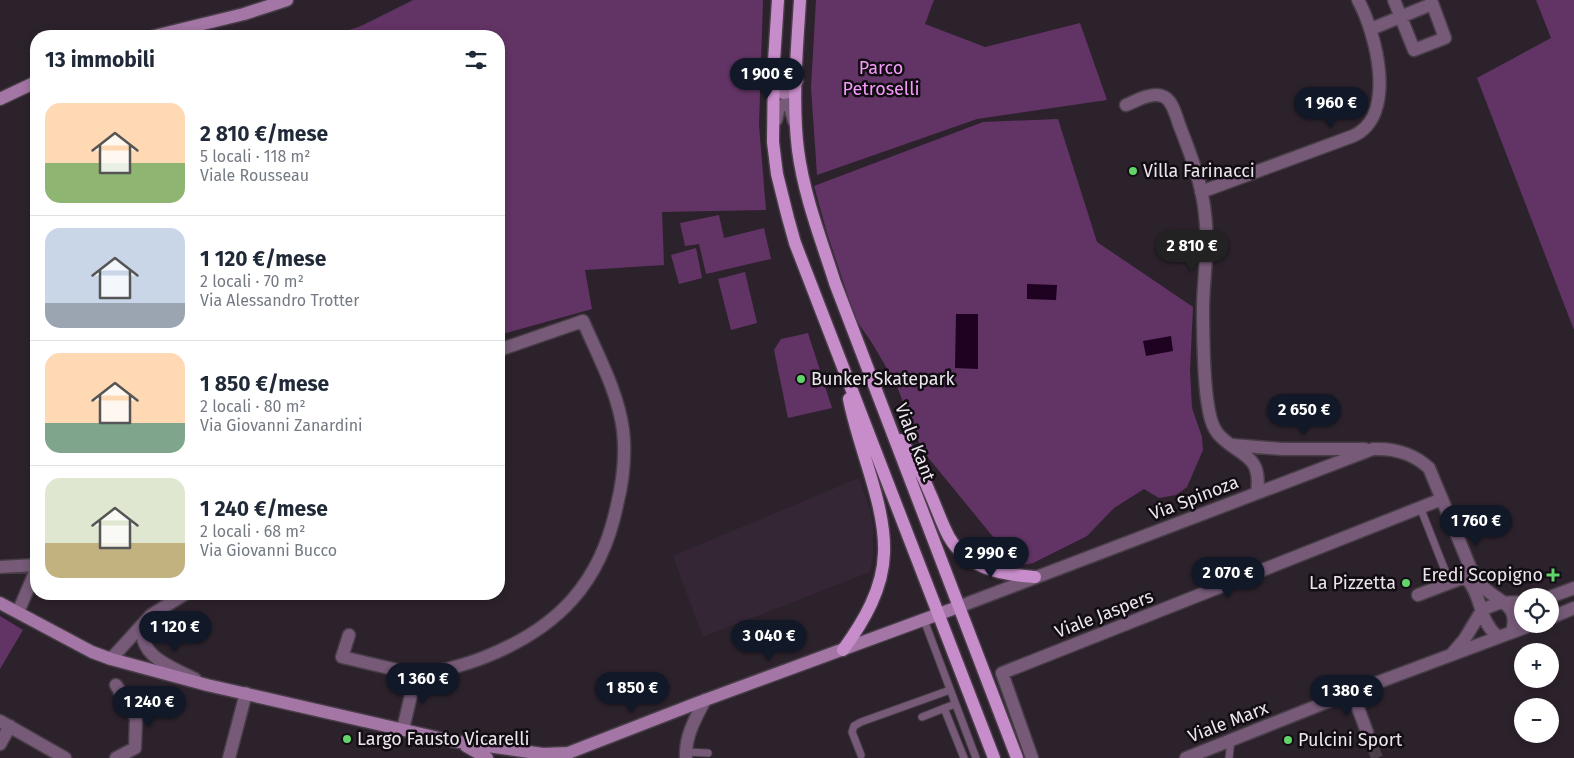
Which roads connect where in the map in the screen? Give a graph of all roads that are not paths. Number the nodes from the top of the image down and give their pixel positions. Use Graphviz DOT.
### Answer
graph roads {
  1 [pos="287,0"];
  2 [pos="778,0"];
  3 [pos="800,0"];
  4 [pos="1358,0"];
  5 [pos="1394,0"];
  6 [pos="1432,2"];
  7 [pos="1401,17"];
  8 [pos="1371,29"];
  9 [pos="179,30"];
  10 [pos="774,61"];
  11 [pos="797,81"];
  12 [pos="30,85"];
  13 [pos="0,99"];
  14 [pos="1126,105"];
  15 [pos="797,134"];
  16 [pos="777,174"];
  17 [pos="1201,192"];
  18 [pos="505,348"];
  19 [pos="846,375"];
  20 [pos="886,416"];
  21 [pos="1232,445"];
  22 [pos="1374,449"];
  23 [pos="1257,493"];
  24 [pos="1442,499"];
  25 [pos="1420,507"];
  26 [pos="30,565"];
  27 [pos="0,567"];
  28 [pos="1469,576"];
  29 [pos="1035,577"];
  30 [pos="1450,583"];
  31 [pos="30,584"];
  32 [pos="1574,588"];
  33 [pos="1559,594"];
  34 [pos="1418,595"];
  35 [pos="175,600"];
  36 [pos="1505,602"];
  37 [pos="1514,602"];
  38 [pos="0,603"];
  39 [pos="958,607"];
  40 [pos="1574,608"];
  41 [pos="18,612"];
  42 [pos="1481,612"];
  43 [pos="938,614"];
  44 [pos="1559,614"];
  45 [pos="148,618"];
  46 [pos="924,620"];
  47 [pos="1512,632"];
  48 [pos="349,635"];
  49 [pos="1498,637"];
  50 [pos="843,650"];
  51 [pos="1452,654"];
  52 [pos="111,659"];
  53 [pos="416,674"];
  54 [pos="202,683"];
  55 [pos="116,685"];
  56 [pos="950,690"];
  57 [pos="1352,692"];
  58 [pos="246,694"];
  59 [pos="705,700"];
  60 [pos="956,704"];
  61 [pos="944,708"];
  62 [pos="922,717"];
  63 [pos="5,724"];
  64 [pos="402,730"];
  65 [pos="1367,732"];
  66 [pos="1231,740"];
  67 [pos="452,741"];
  68 [pos="0,744"];
  69 [pos="708,753"];
  70 [pos="565,755"];
  71 [pos="686,755"];
  72 [pos="861,755"];
  73 [pos="65,758"];
  74 [pos="116,758"];
  75 [pos="229,758"];
  76 [pos="487,758"];
  77 [pos="964,758"];
  78 [pos="976,758"];
  79 [pos="994,758"];
  80 [pos="1017,758"];
  81 [pos="1032,758"];
  82 [pos="1186,758"];
  83 [pos="1229,758"];
  1 -- 9 [label="street"];
  2 -- 10 [label="main road, Viale Kant"];
  3 -- 11 [label="main road, Viale Kant"];
  4 -- 8 [label="street"];
  5 -- 7 [label="street"];
  6 -- 7 [label="street"];
  6 -- 7 [label="street"];
  7 -- 8 [label="street"];
  8 -- 17 [label="street"];
  10 -- 11 [label="street, Viale Kant"];
  10 -- 16 [label="main road, Viale Kant"];
  11 -- 15 [label="main road, Viale Kant"];
  12 -- 13 [label="street"];
  14 -- 17 [label="street"];
  15 -- 16 [label="street, Viale Kant"];
  15 -- 20 [label="main road, Viale Kant"];
  16 -- 19 [label="main road, Viale Kant"];
  17 -- 21 [label="street"];
  18 -- 53 [label="street"];
  19 -- 43 [label="main road, Viale Kant"];
  19 -- 50 [label="main road"];
  20 -- 29 [label="main road"];
  20 -- 39 [label="main road, Viale Kant"];
  21 -- 22 [label="street"];
  21 -- 23 [label="street"];
  22 -- 23 [label="street, Via Spinoza"];
  22 -- 24 [label="street, Via Spinoza"];
  23 -- 29 [label="street, Via Spinoza"];
  24 -- 25 [label="street, Viale Jaspers"];
  24 -- 28 [label="street, Via Spinoza"];
  25 -- 30 [label="lane"];
  25 -- 81 [label="street, Viale Jaspers"];
  26 -- 27 [label="street"];
  28 -- 30 [label="street"];
  28 -- 36 [label="street"];
  28 -- 42 [label="street"];
  29 -- 39 [label="street, Via Spinoza"];
  30 -- 34 [label="street"];
  31 -- 41 [label="street"];
  32 -- 33 [label="street"];
  35 -- 45 [label="street"];
  36 -- 37 [label="street"];
  36 -- 42 [label="street"];
  36 -- 47 [label="street"];
  38 -- 41 [label="street"];
  39 -- 43 [label="street, Via Spinoza"];
  39 -- 80 [label="main road, Viale Kant"];
  40 -- 44 [label="street"];
  41 -- 52 [label="street"];
  42 -- 49 [label="street"];
  42 -- 51 [label="street"];
  43 -- 46 [label="street, Via Spinoza"];
  43 -- 79 [label="main road, Viale Kant"];
  45 -- 52 [label="street"];
  45 -- 54 [label="street"];
  46 -- 50 [label="street, Via Spinoza"];
  46 -- 56 [label="lane"];
  47 -- 49 [label="street, Viale Marx"];
  48 -- 53 [label="street"];
  49 -- 51 [label="street, Viale Marx"];
  50 -- 59 [label="street, Via Spinoza"];
  51 -- 57 [label="street, Viale Marx"];
  52 -- 54 [label="street"];
  53 -- 64 [label="street"];
  54 -- 58 [label="street"];
  55 -- 74 [label="street"];
  56 -- 60 [label="lane"];
  56 -- 72 [label="lane"];
  57 -- 65 [label="street"];
  57 -- 66 [label="street, Viale Marx"];
  58 -- 64 [label="street"];
  58 -- 75 [label="street"];
  59 -- 70 [label="street, Via Spinoza"];
  59 -- 71 [label="street"];
  60 -- 61 [label="lane"];
  60 -- 78 [label="lane"];
  61 -- 62 [label="lane"];
  61 -- 77 [label="lane"];
  63 -- 68 [label="street"];
  63 -- 73 [label="street"];
  64 -- 67 [label="street"];
  66 -- 82 [label="street, Viale Marx"];
  66 -- 83 [label="lane"];
  67 -- 70 [label="street, Via Spinoza"];
  67 -- 76 [label="street"];
  69 -- 71 [label="lane"];
}
